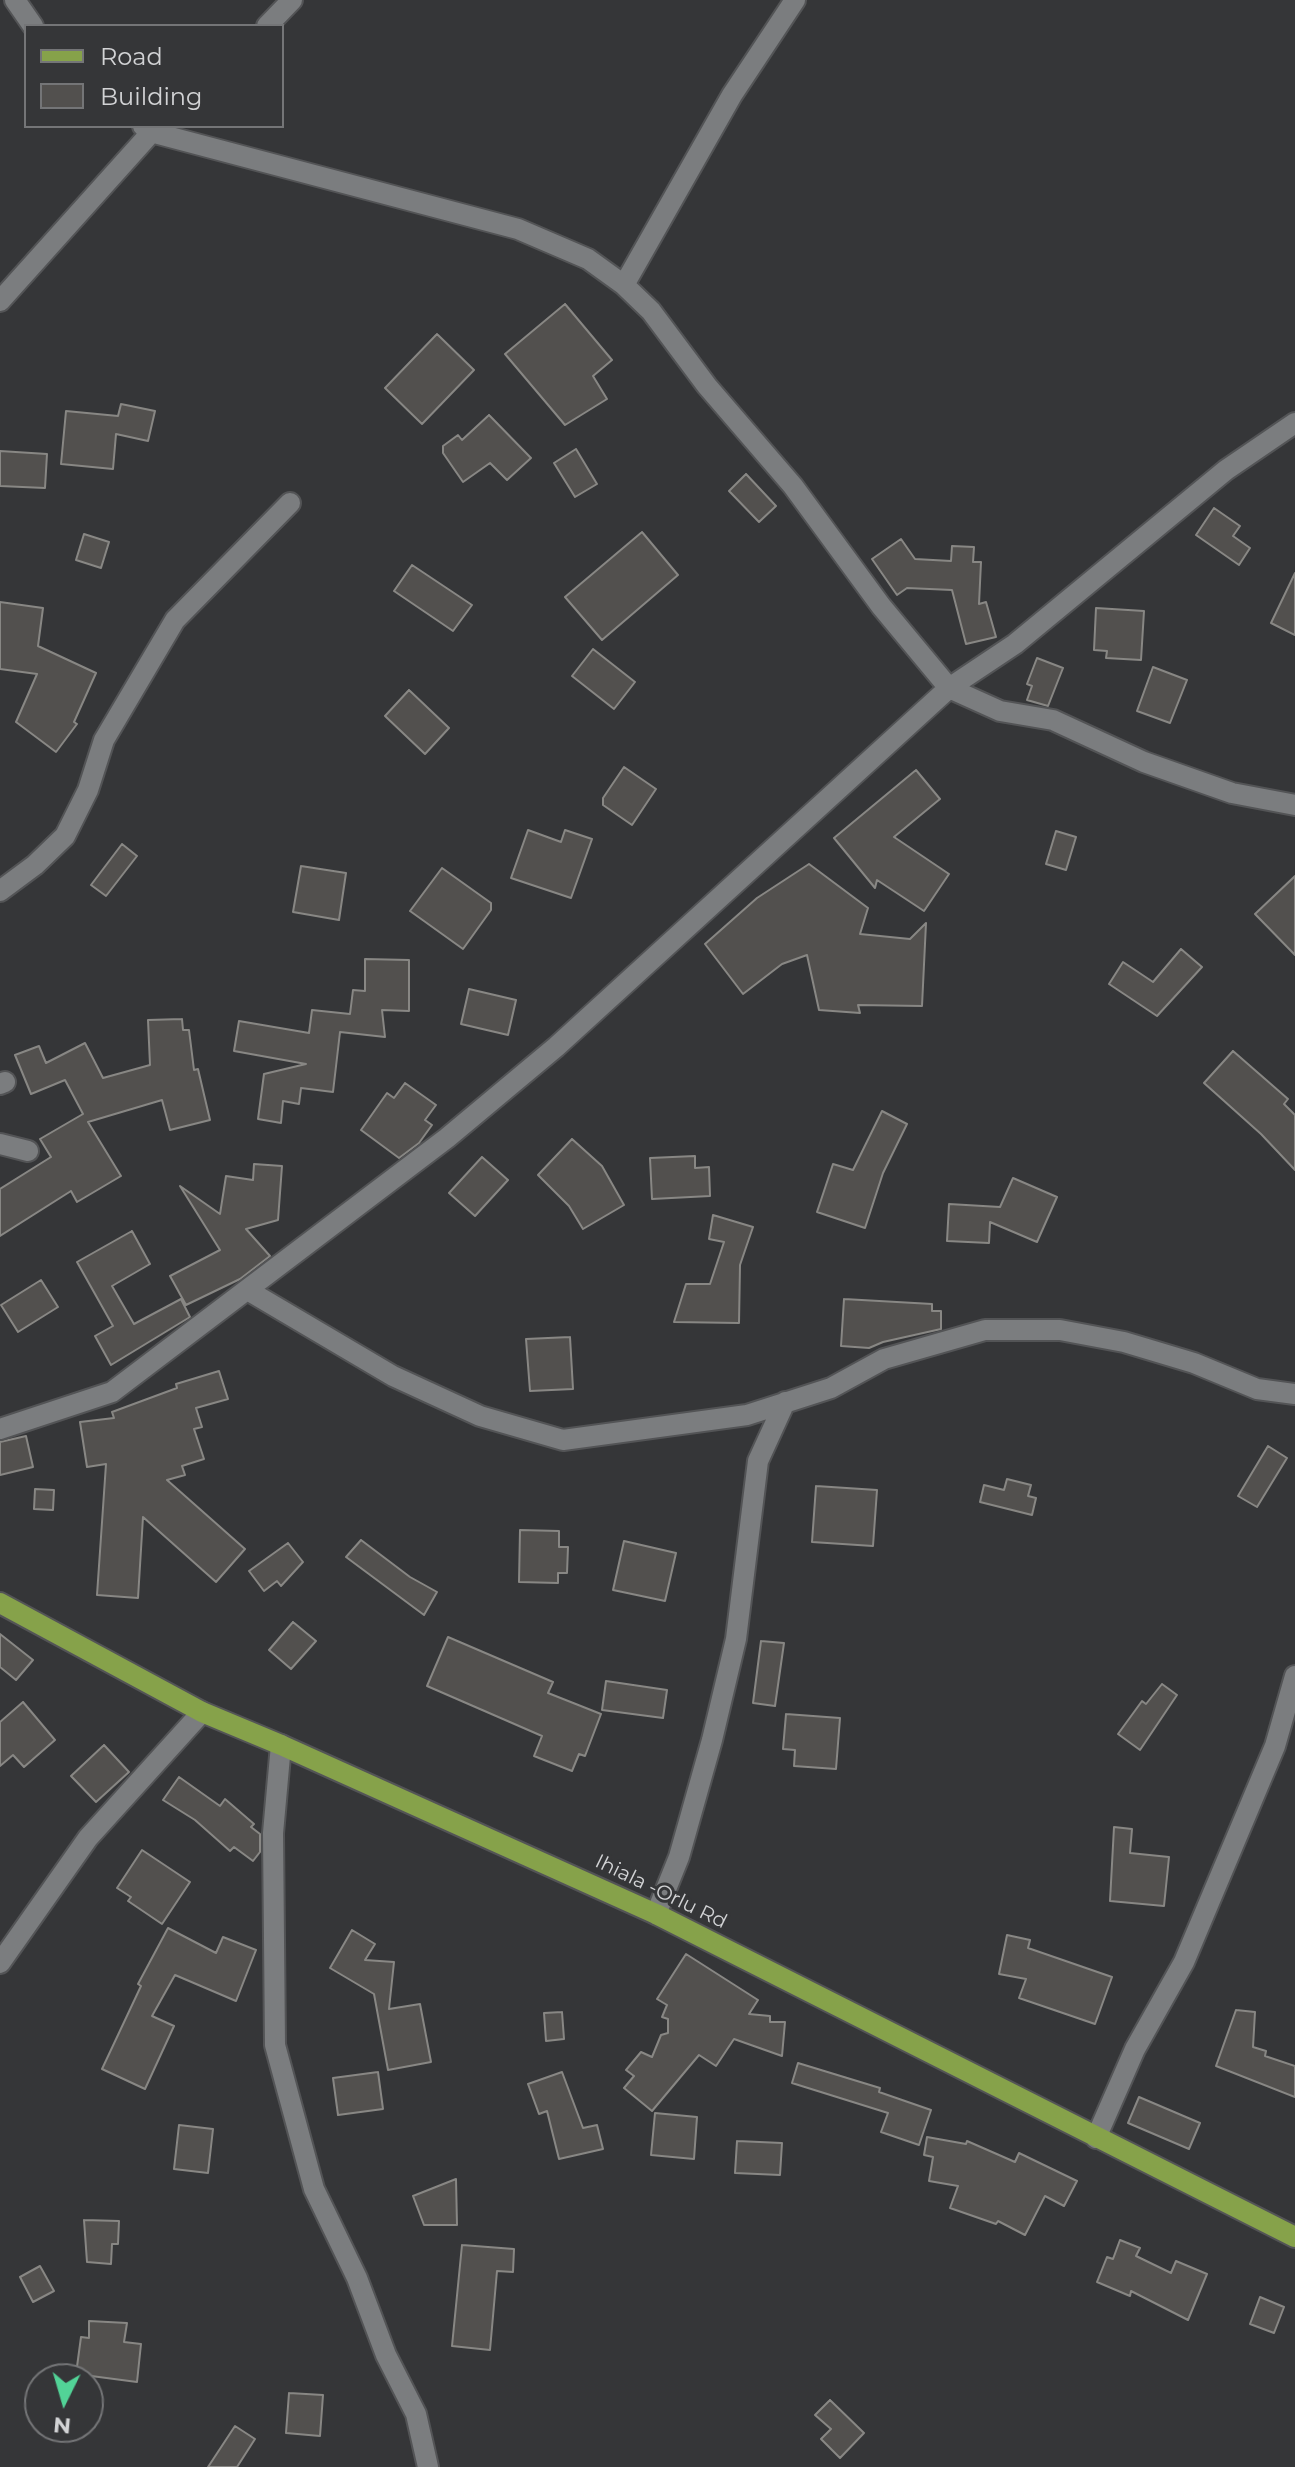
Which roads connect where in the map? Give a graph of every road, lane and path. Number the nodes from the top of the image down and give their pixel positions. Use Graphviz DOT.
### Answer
graph roads {
  1 [pos="15,0"];
  2 [pos="292,0"];
  3 [pos="795,0"];
  4 [pos="32,24"];
  5 [pos="269,24"];
  6 [pos="150,128"];
  7 [pos="624,285"];
  8 [pos="0,301"];
  9 [pos="1295,423"];
  10 [pos="290,503"];
  11 [pos="949,688"];
  12 [pos="1295,805"];
  13 [pos="0,891"];
  14 [pos="0,1144"];
  15 [pos="28,1151"];
  16 [pos="249,1291"];
  17 [pos="1295,1394"];
  18 [pos="785,1402"];
  19 [pos="0,1429"];
  20 [pos="0,1603"];
  21 [pos="1295,1676"];
  22 [pos="202,1712"];
  23 [pos="281,1745"];
  24 [pos="656,1914"];
  25 [pos="0,1963"];
  26 [pos="1096,2138"];
  27 [pos="1295,2237"];
  28 [pos="428,2467"];
  1 -- 4 [label="street"];
  2 -- 5 [label="street"];
  3 -- 7 [label="street"];
  6 -- 7 [label="street"];
  6 -- 8 [label="street"];
  7 -- 11 [label="street"];
  9 -- 11 [label="street"];
  10 -- 13 [label="street"];
  11 -- 12 [label="street"];
  11 -- 16 [label="street"];
  14 -- 15 [label="street"];
  16 -- 18 [label="street"];
  16 -- 19 [label="street"];
  17 -- 18 [label="street"];
  18 -- 24 [label="street"];
  20 -- 22 [label="main road, Ihiala -Orlu Rd"];
  21 -- 26 [label="street"];
  22 -- 23 [label="main road, Ihiala -Orlu Rd"];
  22 -- 25 [label="street"];
  23 -- 24 [label="main road, Ihiala -Orlu Rd"];
  23 -- 28 [label="street"];
  24 -- 26 [label="main road, Ihiala -Orlu Rd"];
  26 -- 27 [label="main road, Ihiala -Orlu Rd"];
}
